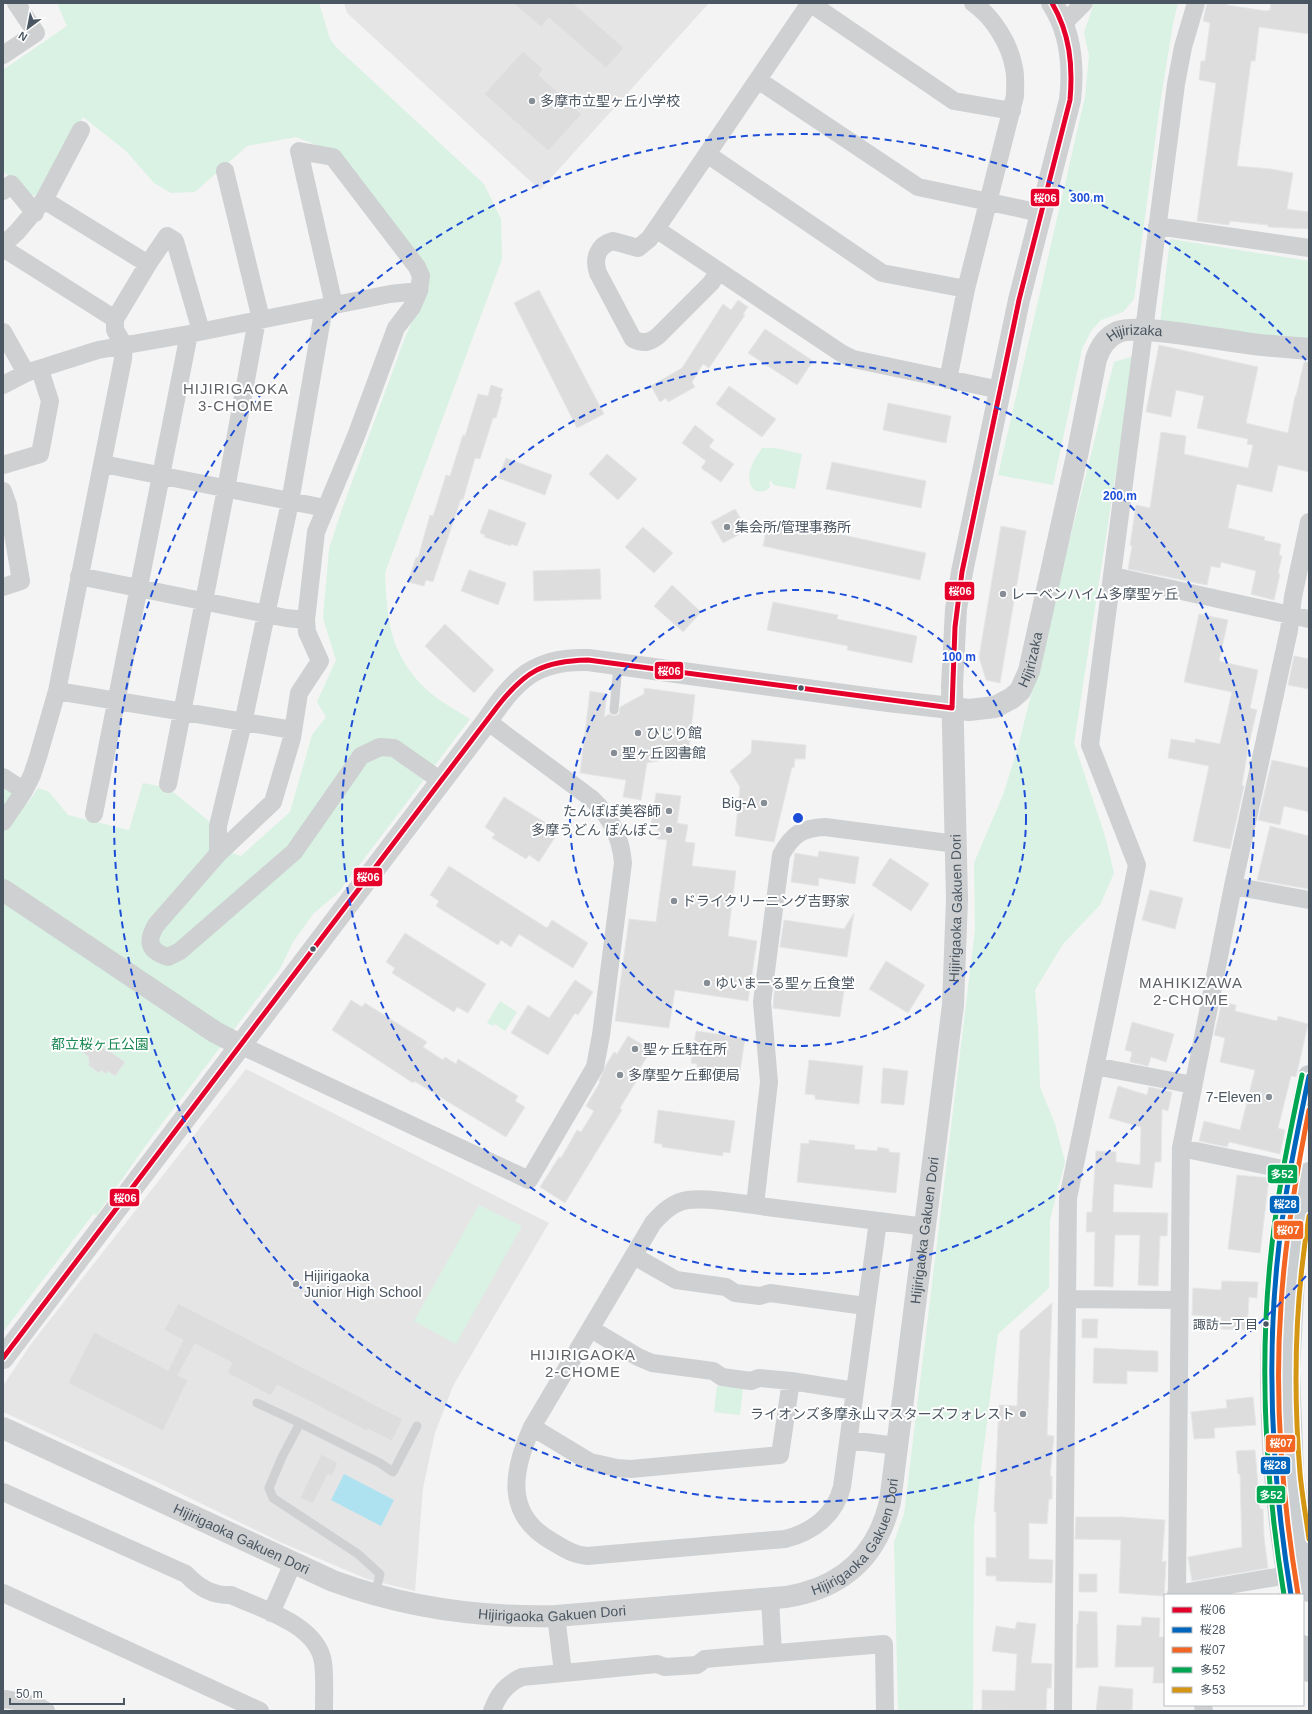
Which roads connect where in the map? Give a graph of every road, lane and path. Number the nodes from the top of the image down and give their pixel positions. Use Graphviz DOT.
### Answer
graph roads {
  1 [pos="16,3"];
  2 [pos="810,3"];
  3 [pos="973,3"];
  4 [pos="1052,3"];
  5 [pos="1084,3"];
  6 [pos="1196,3"];
  7 [pos="1063,24"];
  8 [pos="3,55"];
  9 [pos="758,80"];
  10 [pos="1012,111"];
  11 [pos="81,130"];
  12 [pos="707,154"];
  13 [pos="225,171"];
  14 [pos="3,191"];
  15 [pos="988,201"];
  16 [pos="39,206"];
  17 [pos="1041,213"];
  18 [pos="1157,226"];
  19 [pos="656,229"];
  20 [pos="3,244"];
  21 [pos="3,248"];
  22 [pos="1309,248"];
  23 [pos="148,264"];
  24 [pos="718,272"];
  25 [pos="966,289"];
  26 [pos="419,291"];
  27 [pos="329,306"];
  28 [pos="115,319"];
  29 [pos="259,319"];
  30 [pos="1143,329"];
  31 [pos="3,332"];
  32 [pos="195,332"];
  33 [pos="124,345"];
  34 [pos="1309,349"];
  35 [pos="33,372"];
  36 [pos="948,380"];
  37 [pos="3,385"];
  38 [pos="1000,390"];
  39 [pos="103,464"];
  40 [pos="3,465"];
  41 [pos="162,476"];
  42 [pos="226,489"];
  43 [pos="3,491"];
  44 [pos="290,502"];
  45 [pos="325,508"];
  46 [pos="1309,522"];
  47 [pos="79,576"];
  48 [pos="1113,576"];
  49 [pos="3,587"];
  50 [pos="140,588"];
  51 [pos="204,601"];
  52 [pos="266,614"];
  53 [pos="1291,615"];
  54 [pos="1309,619"];
  55 [pos="306,620"];
  56 [pos="618,665"];
  57 [pos="56,691"];
  58 [pos="117,702"];
  59 [pos="952,708"];
  60 [pos="614,710"];
  61 [pos="183,713"];
  62 [pos="487,721"];
  63 [pos="243,722"];
  64 [pos="293,730"];
  65 [pos="3,777"];
  66 [pos="441,781"];
  67 [pos="168,784"];
  68 [pos="24,791"];
  69 [pos="94,814"];
  70 [pos="3,822"];
  71 [pos="956,844"];
  72 [pos="218,854"];
  73 [pos="1233,886"];
  74 [pos="3,890"];
  75 [pos="1309,900"];
  76 [pos="240,1045"];
  77 [pos="1095,1066"];
  78 [pos="1309,1076"];
  79 [pos="1193,1085"];
  80 [pos="1181,1148"];
  81 [pos="1304,1173"];
  82 [pos="755,1205"];
  83 [pos="878,1221"];
  84 [pos="926,1227"];
  85 [pos="634,1256"];
  86 [pos="1068,1299"];
  87 [pos="1179,1300"];
  88 [pos="865,1306"];
  89 [pos="591,1329"];
  90 [pos="3,1358"];
  91 [pos="791,1381"];
  92 [pos="855,1392"];
  93 [pos="257,1403"];
  94 [pos="300,1423"];
  95 [pos="417,1426"];
  96 [pos="532,1427"];
  97 [pos="3,1428"];
  98 [pos="849,1440"];
  99 [pos="897,1446"];
  100 [pos="3,1492"];
  101 [pos="293,1563"];
  102 [pos="1301,1581"];
  103 [pos="3,1592"];
  104 [pos="375,1594"];
  105 [pos="1177,1594"];
  106 [pos="770,1599"];
  107 [pos="271,1613"];
  108 [pos="556,1616"];
  109 [pos="1304,1650"];
  110 [pos="774,1653"];
  111 [pos="1309,1671"];
  112 [pos="563,1672"];
  113 [pos="3,1700"];
  114 [pos="46,1711"];
  115 [pos="260,1711"];
  116 [pos="324,1711"];
  117 [pos="492,1711"];
  118 [pos="885,1711"];
  119 [pos="1063,1711"];
  1 -- 8 [label="street"];
  2 -- 9 [label="street"];
  2 -- 10 [label="street"];
  3 -- 10 [label="street"];
  4 -- 7 [label="street, Hijirigaoka Gakuen Dori"];
  5 -- 7 [label="street"];
  6 -- 18 [label="street"];
  7 -- 17 [label="street, Hijirigaoka Gakuen Dori"];
  9 -- 12 [label="street"];
  9 -- 15 [label="street"];
  10 -- 15 [label="street"];
  11 -- 16 [label="street"];
  12 -- 19 [label="street"];
  12 -- 25 [label="street"];
  13 -- 29 [label="street"];
  14 -- 16 [label="street"];
  15 -- 17 [label="street"];
  15 -- 25 [label="street"];
  16 -- 20 [label="street"];
  16 -- 23 [label="street"];
  17 -- 38 [label="street, Hijirigaoka Gakuen Dori"];
  18 -- 22 [label="street"];
  18 -- 30 [label="street"];
  19 -- 24 [label="street"];
  19 -- 24 [label="street"];
  21 -- 28 [label="street"];
  23 -- 28 [label="street"];
  23 -- 32 [label="street"];
  24 -- 36 [label="street"];
  25 -- 36 [label="street"];
  26 -- 27 [label="street"];
  26 -- 27 [label="street"];
  26 -- 45 [label="street"];
  27 -- 29 [label="street"];
  27 -- 44 [label="street"];
  28 -- 33 [label="street"];
  29 -- 32 [label="street"];
  29 -- 42 [label="street"];
  30 -- 34 [label="street, Hijirizaka"];
  30 -- 48 [label="street"];
  30 -- 59 [label="street, Hijirizaka"];
  31 -- 35 [label="street"];
  32 -- 33 [label="street"];
  32 -- 41 [label="street"];
  33 -- 35 [label="street"];
  33 -- 39 [label="street"];
  35 -- 37 [label="street"];
  35 -- 40 [label="street"];
  36 -- 38 [label="street"];
  38 -- 59 [label="street, Hijirigaoka Gakuen Dori"];
  39 -- 41 [label="street"];
  39 -- 47 [label="street"];
  41 -- 42 [label="street"];
  41 -- 50 [label="street"];
  42 -- 44 [label="street"];
  42 -- 51 [label="street"];
  43 -- 49 [label="street"];
  44 -- 45 [label="street"];
  44 -- 52 [label="street"];
  45 -- 55 [label="street"];
  46 -- 53 [label="street"];
  47 -- 50 [label="street"];
  47 -- 57 [label="street"];
  48 -- 53 [label="street"];
  48 -- 77 [label="street"];
  50 -- 51 [label="street"];
  50 -- 58 [label="street"];
  51 -- 52 [label="street"];
  51 -- 61 [label="street"];
  52 -- 55 [label="street"];
  52 -- 63 [label="street"];
  53 -- 54 [label="street"];
  53 -- 73 [label="street"];
  55 -- 64 [label="street"];
  56 -- 59 [label="street, Hijirizaka"];
  56 -- 60 [label="lane"];
  56 -- 62 [label="street, Hijirizaka"];
  57 -- 58 [label="street"];
  57 -- 68 [label="street"];
  58 -- 61 [label="street"];
  58 -- 69 [label="street"];
  59 -- 71 [label="street, Hijirigaoka Gakuen Dori"];
  61 -- 63 [label="street"];
  61 -- 67 [label="street"];
  62 -- 66 [label="street, Hijirizaka"];
  62 -- 76 [label="street"];
  63 -- 64 [label="street"];
  63 -- 72 [label="street"];
  64 -- 72 [label="street"];
  65 -- 68 [label="street"];
  66 -- 72 [label="street"];
  66 -- 76 [label="street, Hijirizaka"];
  68 -- 70 [label="street"];
  71 -- 82 [label="street"];
  71 -- 84 [label="street, Hijirigaoka Gakuen Dori"];
  73 -- 75 [label="street"];
  73 -- 79 [label="street"];
  74 -- 76 [label="street"];
  76 -- 90 [label="street, Hijirizaka"];
  77 -- 79 [label="street"];
  77 -- 86 [label="street"];
  78 -- 81 [label="main road"];
  79 -- 80 [label="street"];
  80 -- 81 [label="street"];
  80 -- 87 [label="street"];
  81 -- 102 [label="main road"];
  82 -- 83 [label="street"];
  82 -- 85 [label="street"];
  83 -- 84 [label="street"];
  83 -- 88 [label="street"];
  84 -- 99 [label="street, Hijirigaoka Gakuen Dori"];
  85 -- 88 [label="street"];
  85 -- 89 [label="street"];
  86 -- 87 [label="street"];
  86 -- 119 [label="street"];
  87 -- 105 [label="street"];
  88 -- 92 [label="street"];
  89 -- 91 [label="street"];
  89 -- 96 [label="street"];
  91 -- 92 [label="street"];
  91 -- 96 [label="street"];
  92 -- 98 [label="street"];
  93 -- 94 [label="lane"];
  94 -- 95 [label="lane"];
  94 -- 104 [label="lane"];
  96 -- 98 [label="street"];
  97 -- 101 [label="street, Hijirigaoka Gakuen Dori"];
  98 -- 99 [label="street"];
  99 -- 106 [label="street, Hijirigaoka Gakuen Dori"];
  100 -- 107 [label="street"];
  101 -- 104 [label="street, Hijirigaoka Gakuen Dori"];
  101 -- 107 [label="street"];
  102 -- 105 [label="street"];
  103 -- 115 [label="street"];
  104 -- 108 [label="street, Hijirigaoka Gakuen Dori"];
  106 -- 108 [label="street, Hijirigaoka Gakuen Dori"];
  106 -- 110 [label="street"];
  107 -- 116 [label="street"];
  108 -- 112 [label="street"];
  109 -- 111 [label="main road"];
  110 -- 112 [label="street"];
  110 -- 118 [label="street"];
  112 -- 117 [label="street"];
  113 -- 114 [label="street"];
}
